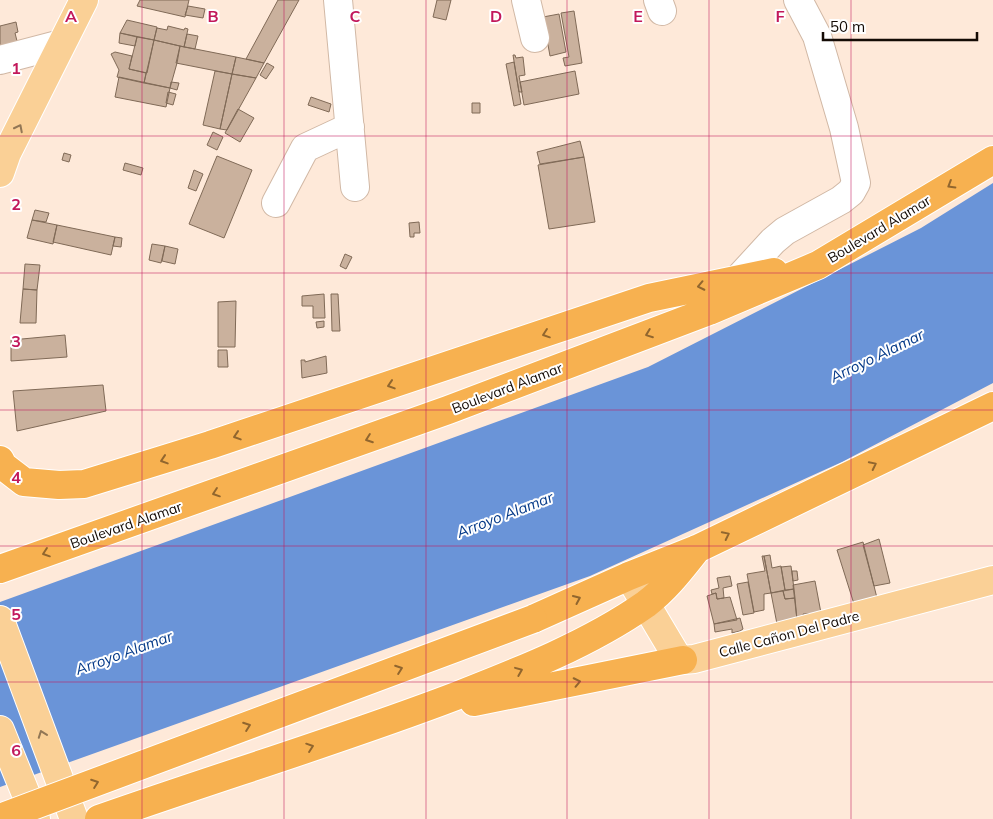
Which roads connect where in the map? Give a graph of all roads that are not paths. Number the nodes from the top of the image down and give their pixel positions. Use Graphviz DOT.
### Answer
graph roads {
  1 [pos="84,0"];
  2 [pos="338,0"];
  3 [pos="526,0"];
  4 [pos="798,0"];
  5 [pos="535,38"];
  6 [pos="61,44"];
  7 [pos="0,60"];
  8 [pos="350,127"];
  9 [pos="993,160"];
  10 [pos="0,172"];
  11 [pos="355,187"];
  12 [pos="276,203"];
  13 [pos="818,265"];
  14 [pos="740,278"];
  15 [pos="993,406"];
  16 [pos="0,460"];
  17 [pos="697,549"];
  18 [pos="0,569"];
  19 [pos="629,576"];
  20 [pos="993,580"];
  21 [pos="645,604"];
  22 [pos="0,620"];
  23 [pos="683,660"];
  24 [pos="408,714"];
  25 [pos="0,730"];
  26 [pos="191,787"];
  27 [pos="0,818"];
  28 [pos="36,819"];
  29 [pos="74,819"];
  30 [pos="99,819"];
  31 [pos="153,819"];
  1 -- 6 [label="main road"];
  2 -- 8 [label="lane"];
  3 -- 5 [label="lane"];
  4 -- 14 [label="lane"];
  6 -- 7 [label="lane"];
  10 -- 6 [label="main road, one-way"];
  8 -- 11 [label="lane"];
  8 -- 12 [label="lane"];
  9 -- 13 [label="highway, Boulevard Alamar, one-way"];
  13 -- 14 [label="highway"];
  13 -- 18 [label="highway, Boulevard Alamar, one-way"];
  14 -- 16 [label="highway, one-way"];
  17 -- 15 [label="highway, one-way"];
  17 -- 19 [label="highway"];
  17 -- 21 [label="highway"];
  19 -- 21 [label="main road"];
  27 -- 19 [label="highway, one-way, bridge"];
  20 -- 23 [label="main road, Calle Cañon Del Padre"];
  21 -- 23 [label="main road"];
  24 -- 21 [label="highway, one-way"];
  29 -- 22 [label="main road, one-way"];
  24 -- 23 [label="highway, one-way"];
  26 -- 24 [label="highway, one-way"];
  25 -- 28 [label="main road"];
  26 -- 30 [label="highway"];
  26 -- 31 [label="highway"];
}
